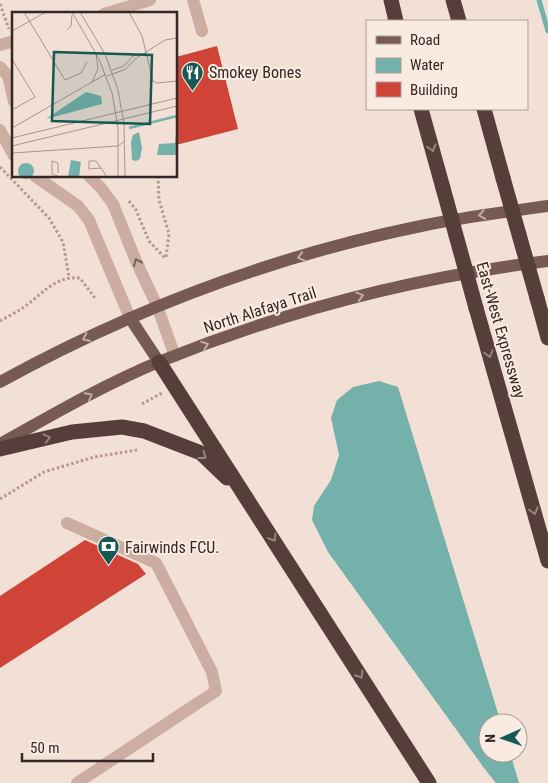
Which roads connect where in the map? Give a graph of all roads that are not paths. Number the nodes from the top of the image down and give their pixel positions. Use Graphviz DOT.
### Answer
graph roads {
  1 [pos="150,0"];
  2 [pos="193,0"];
  3 [pos="391,0"];
  4 [pos="453,0"];
  5 [pos="111,12"];
  6 [pos="396,20"];
  7 [pos="459,20"];
  8 [pos="202,31"];
  9 [pos="0,67"];
  10 [pos="12,93"];
  11 [pos="421,110"];
  12 [pos="484,110"];
  13 [pos="0,130"];
  14 [pos="12,152"];
  15 [pos="37,178"];
  16 [pos="91,178"];
  17 [pos="548,206"];
  18 [pos="548,261"];
  19 [pos="157,306"];
  20 [pos="130,318"];
  21 [pos="548,338"];
  22 [pos="175,356"];
  23 [pos="160,362"];
  24 [pos="0,382"];
  25 [pos="0,444"];
  26 [pos="0,449"];
  27 [pos="247,497"];
  28 [pos="67,522"];
  29 [pos="548,561"];
  30 [pos="77,783"];
  31 [pos="429,783"];
  1 -- 5 [label="street"];
  2 -- 8 [label="street"];
  3 -- 6 [label="highway"];
  4 -- 7 [label="highway"];
  9 -- 10 [label="street"];
  11 -- 29 [label="highway, East-West Expressway, one-way, bridge"];
  12 -- 21 [label="highway, bridge"];
  13 -- 14 [label="street"];
  15 -- 20 [label="street"];
  19 -- 16 [label="street, one-way"];
  17 -- 19 [label="main road, one-way"];
  22 -- 18 [label="main road, North Alafaya Trail, one-way"];
  19 -- 20 [label="main road"];
  19 -- 22 [label="street"];
  20 -- 23 [label="main road"];
  20 -- 24 [label="main road, one-way"];
  22 -- 23 [label="main road, North Alafaya Trail"];
  25 -- 23 [label="main road, North Alafaya Trail, one-way"];
  23 -- 27 [label="highway"];
  26 -- 27 [label="highway, one-way"];
  27 -- 31 [label="highway, one-way"];
  28 -- 30 [label="street"];
}
